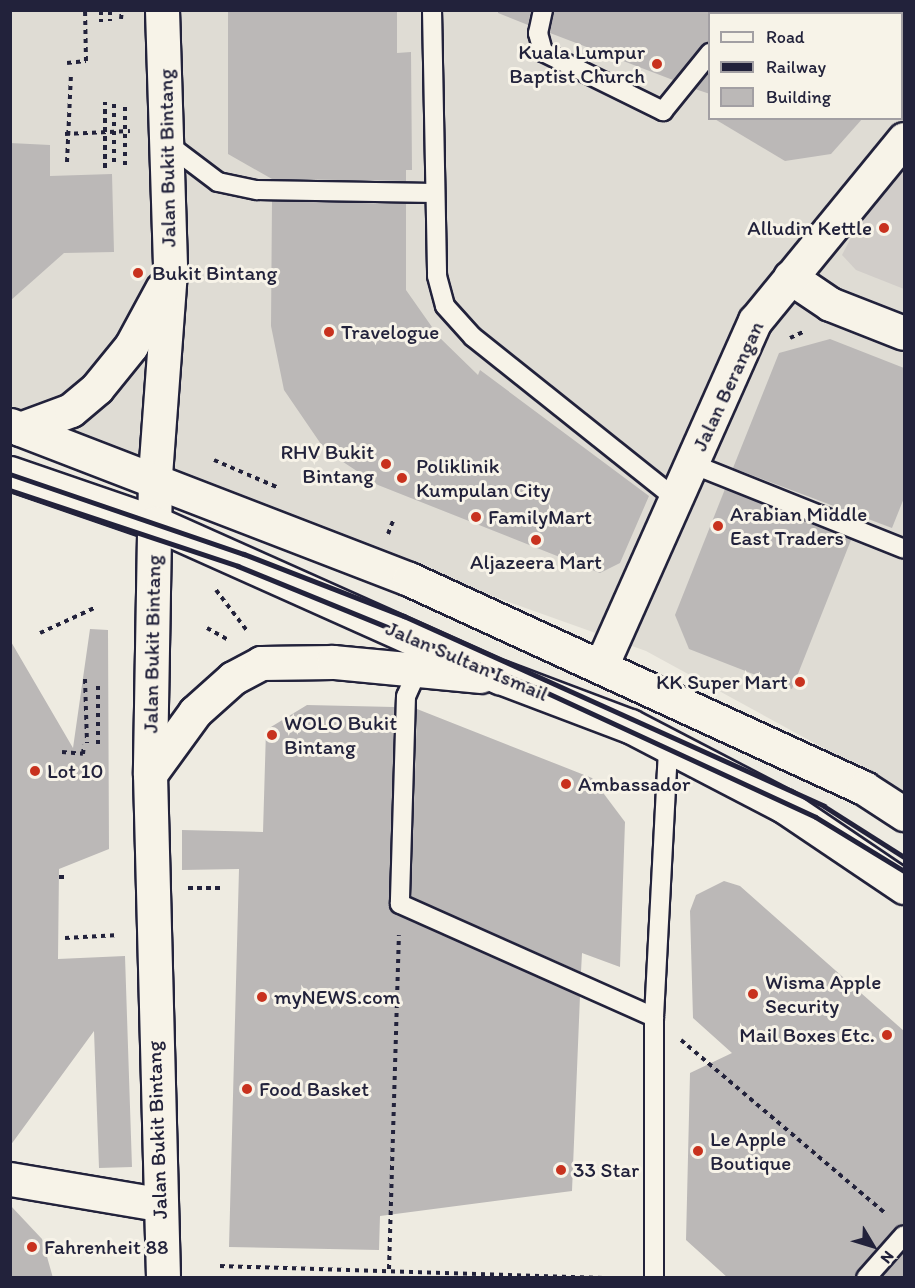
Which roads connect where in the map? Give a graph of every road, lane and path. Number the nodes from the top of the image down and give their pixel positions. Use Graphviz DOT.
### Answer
graph roads {
  1 [pos="85,10"];
  2 [pos="101,10"];
  3 [pos="110,10"];
  4 [pos="122,10"];
  5 [pos="162,10"];
  6 [pos="432,10"];
  7 [pos="543,10"];
  8 [pos="122,19"];
  9 [pos="110,21"];
  10 [pos="101,22"];
  11 [pos="708,55"];
  12 [pos="67,63"];
  13 [pos="71,74"];
  14 [pos="105,102"];
  15 [pos="125,102"];
  16 [pos="114,104"];
  17 [pos="65,134"];
  18 [pos="168,138"];
  19 [pos="904,139"];
  20 [pos="67,162"];
  21 [pos="114,165"];
  22 [pos="125,165"];
  23 [pos="105,168"];
  24 [pos="434,193"];
  25 [pos="170,271"];
  26 [pos="790,277"];
  27 [pos="904,333"];
  28 [pos="15,427"];
  29 [pos="214,460"];
  30 [pos="692,464"];
  31 [pos="10,473"];
  32 [pos="155,477"];
  33 [pos="290,492"];
  34 [pos="676,499"];
  35 [pos="155,523"];
  36 [pos="904,549"];
  37 [pos="211,583"];
  38 [pos="94,608"];
  39 [pos="207,628"];
  40 [pos="40,633"];
  41 [pos="251,636"];
  42 [pos="243,637"];
  43 [pos="234,638"];
  44 [pos="254,642"];
  45 [pos="602,664"];
  46 [pos="416,674"];
  47 [pos="500,677"];
  48 [pos="85,679"];
  49 [pos="98,682"];
  50 [pos="98,744"];
  51 [pos="668,746"];
  52 [pos="62,752"];
  53 [pos="150,774"];
  54 [pos="904,814"];
  55 [pos="187,877"];
  56 [pos="904,887"];
  57 [pos="220,888"];
  58 [pos="400,904"];
  59 [pos="654,1017"];
  60 [pos="10,1179"];
  61 [pos="158,1204"];
  62 [pos="900,1229"];
  63 [pos="220,1266"];
  64 [pos="389,1269"];
  65 [pos="163,1278"];
  66 [pos="612,1278"];
  67 [pos="654,1278"];
  68 [pos="866,1278"];
  1 -- 12 [label="path"];
  2 -- 10 [label="path"];
  3 -- 9 [label="path"];
  4 -- 8 [label="path"];
  5 -- 18 [label="main road, Jalan Bukit Bintang"];
  6 -- 24 [label="lane"];
  7 -- 11 [label="lane"];
  13 -- 20 [label="path"];
  14 -- 23 [label="path"];
  15 -- 22 [label="path"];
  16 -- 21 [label="path"];
  17 -- 18 [label="path"];
  18 -- 24 [label="lane"];
  18 -- 25 [label="main road, Jalan Bukit Bintang"];
  19 -- 26 [label="main road, Jalan Berangan"];
  24 -- 34 [label="lane"];
  25 -- 28 [label="main road"];
  25 -- 32 [label="main road, Jalan Bukit Bintang"];
  26 -- 27 [label="main road"];
  26 -- 30 [label="main road, Jalan Berangan"];
  28 -- 32 [label="main road"];
  29 -- 33 [label="path"];
  30 -- 34 [label="main road, Jalan Berangan"];
  30 -- 36 [label="lane"];
  31 -- 35 [label="main road, Jalan Sultan Ismail"];
  32 -- 35 [label="main road, Jalan Bukit Bintang"];
  32 -- 45 [label="main road"];
  34 -- 45 [label="main road, Jalan Berangan"];
  35 -- 47 [label="main road, Jalan Sultan Ismail"];
  35 -- 53 [label="main road, Jalan Bukit Bintang"];
  37 -- 41 [label="path"];
  38 -- 40 [label="path"];
  39 -- 43 [label="path"];
  41 -- 42 [label="path"];
  41 -- 44 [label="path"];
  45 -- 54 [label="main road"];
  46 -- 47 [label="main road"];
  46 -- 53 [label="main road"];
  46 -- 58 [label="lane"];
  47 -- 51 [label="main road, Jalan Sultan Ismail"];
  48 -- 52 [label="path"];
  49 -- 50 [label="path"];
  51 -- 56 [label="main road, Jalan Sultan Ismail"];
  51 -- 59 [label="lane"];
  53 -- 61 [label="main road, Jalan Bukit Bintang"];
  55 -- 57 [label="path"];
  58 -- 59 [label="lane"];
  58 -- 64 [label="path"];
  59 -- 62 [label="path"];
  59 -- 67 [label="lane"];
  60 -- 61 [label="main road"];
  61 -- 65 [label="main road, Jalan Bukit Bintang"];
  62 -- 68 [label="lane"];
  63 -- 64 [label="path"];
  64 -- 66 [label="path"];
}
